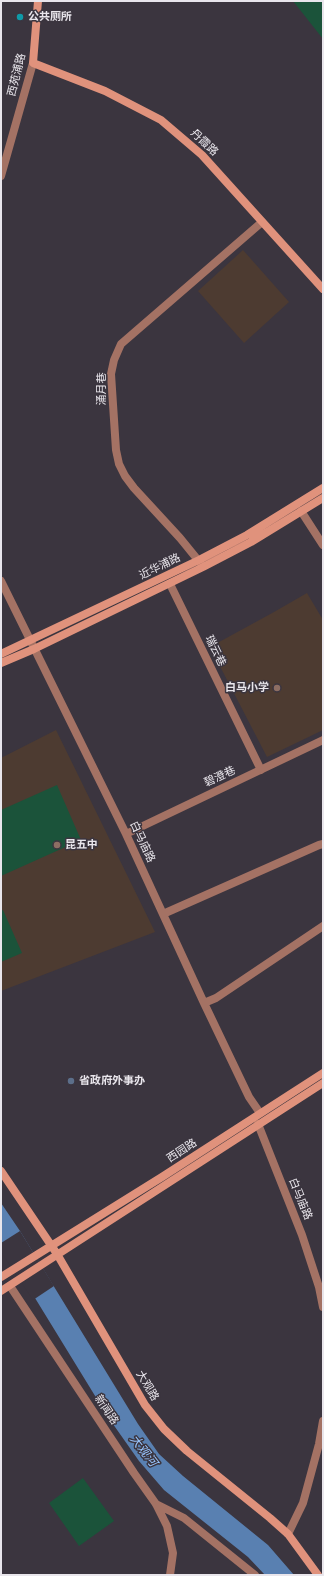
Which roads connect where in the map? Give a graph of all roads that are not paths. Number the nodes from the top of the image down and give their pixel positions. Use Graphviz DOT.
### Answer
graph roads {
  1 [pos="38,1"];
  2 [pos="33,63"];
  3 [pos="1,176"];
  4 [pos="262,222"];
  5 [pos="323,289"];
  6 [pos="323,488"];
  7 [pos="323,498"];
  8 [pos="301,511"];
  9 [pos="323,545"];
  10 [pos="201,564"];
  11 [pos="1,581"];
  12 [pos="170,584"];
  13 [pos="30,640"];
  14 [pos="34,649"];
  15 [pos="1,654"];
  16 [pos="1,663"];
  17 [pos="323,740"];
  18 [pos="261,770"];
  19 [pos="126,834"];
  20 [pos="323,844"];
  21 [pos="163,914"];
  22 [pos="323,926"];
  23 [pos="204,1003"];
  24 [pos="323,1073"];
  25 [pos="323,1084"];
  26 [pos="260,1113"];
  27 [pos="258,1124"];
  28 [pos="1,1171"];
  29 [pos="51,1245"];
  30 [pos="57,1254"];
  31 [pos="2,1275"];
  32 [pos="10,1286"];
  33 [pos="1,1291"];
  34 [pos="323,1307"];
  35 [pos="323,1421"];
  36 [pos="156,1504"];
  37 [pos="288,1534"];
  38 [pos="170,1575"];
  39 [pos="255,1575"];
  40 [pos="318,1575"];
  1 -- 2 [label="main road, 西苑浦路"];
  2 -- 3 [label="street, 西苑浦路"];
  2 -- 4 [label="main road, 丹霞路"];
  4 -- 5 [label="main road, 丹霞路"];
  4 -- 10 [label="street, 涌月巷"];
  6 -- 10 [label="main road, 近华浦路"];
  7 -- 8 [label="main road, 近华浦路"];
  8 -- 9 [label="street"];
  8 -- 10 [label="main road, 近华浦路"];
  10 -- 12 [label="main road, 近华浦路"];
  10 -- 13 [label="main road, 近华浦路"];
  11 -- 13 [label="street, 白马庙路"];
  12 -- 14 [label="main road, 近华浦路"];
  12 -- 18 [label="street, 瑞云巷"];
  13 -- 14 [label="street, 白马庙路"];
  13 -- 15 [label="main road, 近华浦路"];
  14 -- 16 [label="main road, 近华浦路"];
  14 -- 19 [label="street, 白马庙路"];
  17 -- 18 [label="street, 碧澄巷"];
  18 -- 19 [label="street, 碧澄巷"];
  19 -- 21 [label="street, 白马庙路"];
  20 -- 21 [label="street"];
  21 -- 23 [label="street, 白马庙路"];
  22 -- 23 [label="street"];
  23 -- 26 [label="street, 白马庙路"];
  24 -- 26 [label="main road, 西园路"];
  25 -- 27 [label="main road, 西园路"];
  26 -- 29 [label="main road, 西园路"];
  27 -- 30 [label="main road, 西园路"];
  27 -- 34 [label="street, 白马庙路"];
  28 -- 29 [label="main road, 大观路"];
  29 -- 30 [label="main road, 大观路"];
  29 -- 31 [label="main road, 西园路"];
  30 -- 32 [label="main road, 西园路"];
  30 -- 37 [label="main road, 大观路"];
  32 -- 33 [label="main road, 西园路"];
  32 -- 36 [label="street, 新闻路"];
  35 -- 37 [label="street"];
  36 -- 38 [label="street, 新闻路"];
  36 -- 39 [label="street"];
  37 -- 40 [label="main road, 大观路"];
}
